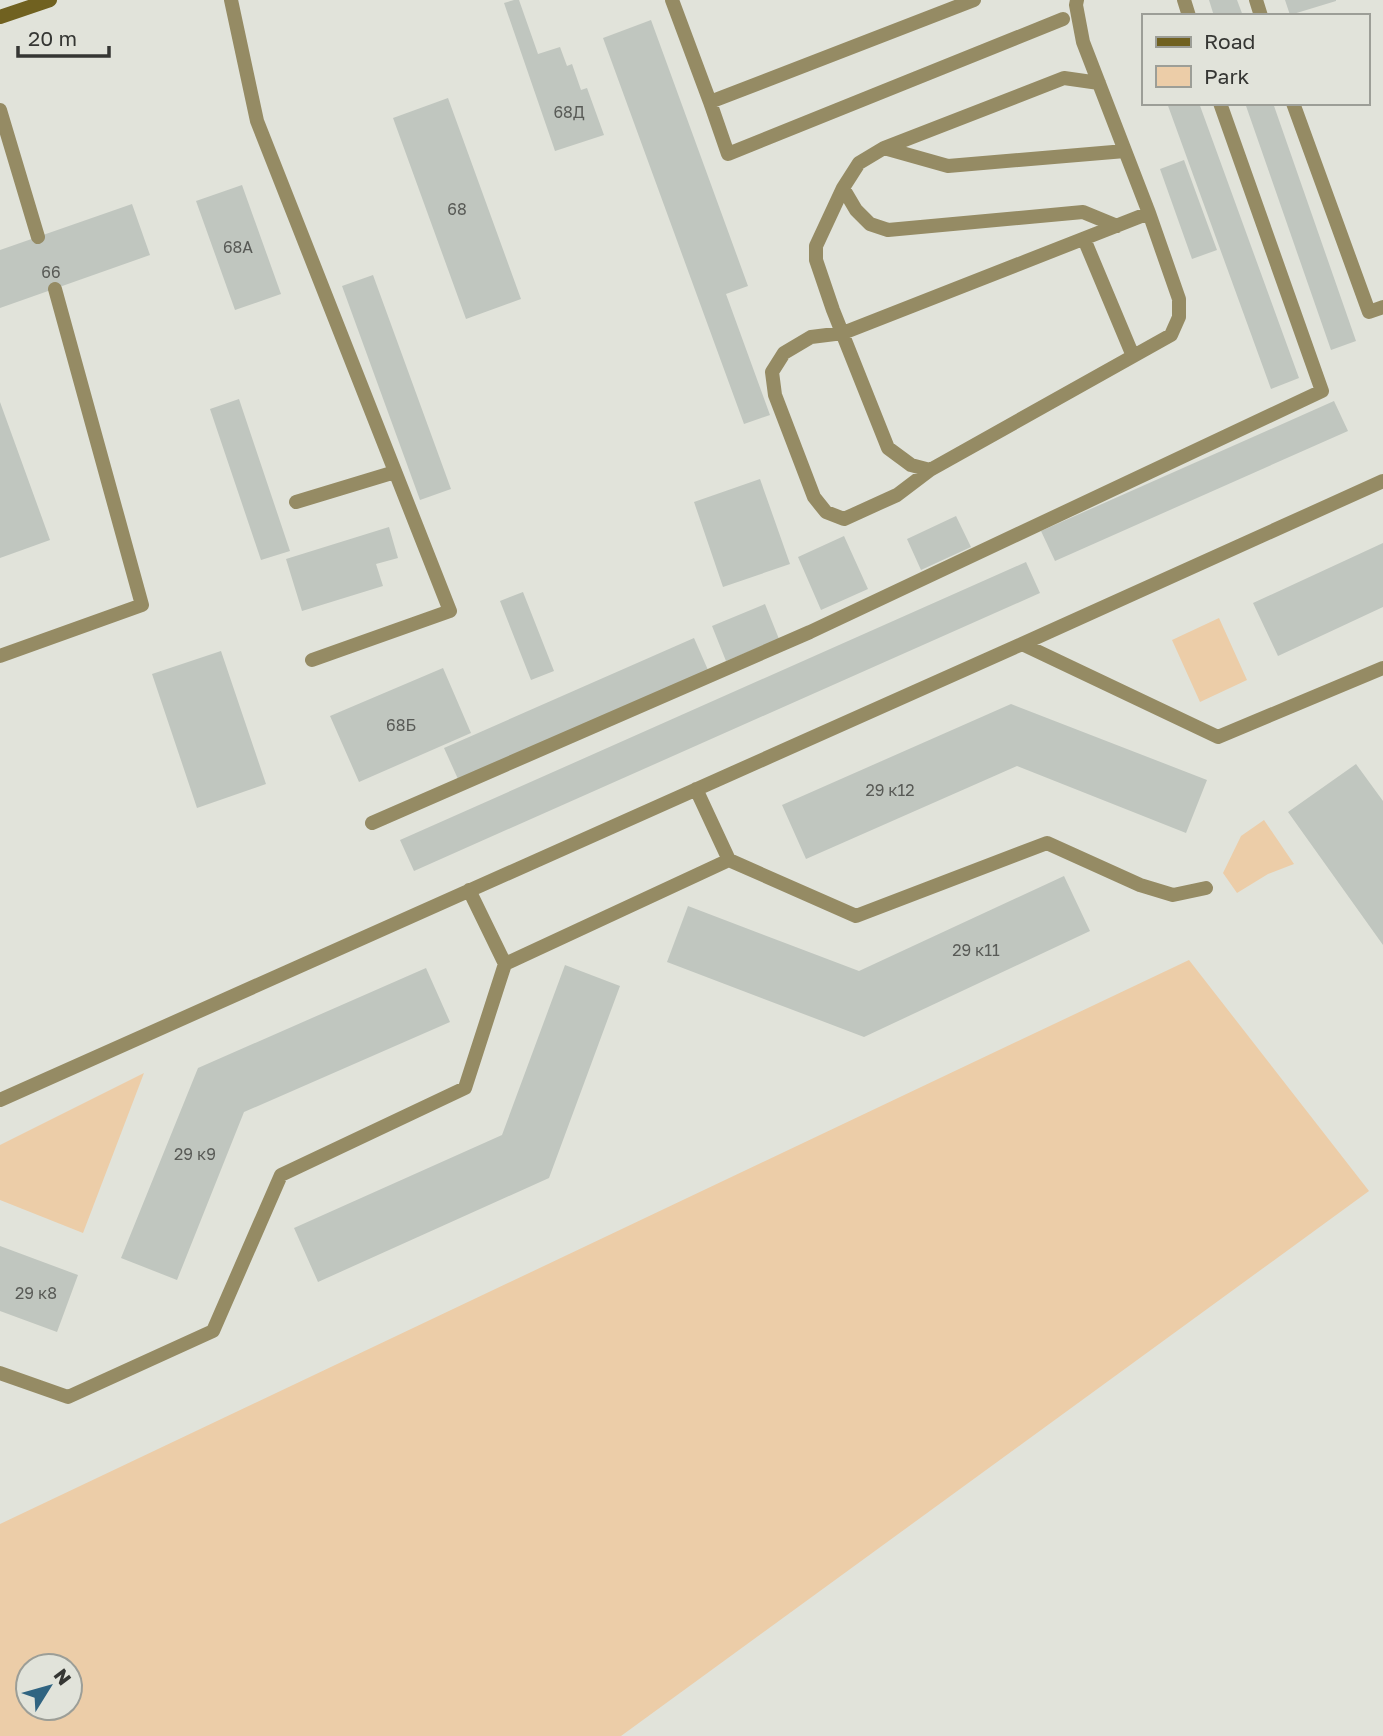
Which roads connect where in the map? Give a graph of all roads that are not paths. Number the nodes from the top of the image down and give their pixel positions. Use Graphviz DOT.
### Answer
graph roads {
  1 [pos="50,0"];
  2 [pos="231,0"];
  3 [pos="672,0"];
  4 [pos="974,0"];
  5 [pos="1077,0"];
  6 [pos="944,5"];
  7 [pos="0,17"];
  8 [pos="1063,19"];
  9 [pos="1099,83"];
  10 [pos="710,102"];
  11 [pos="1221,105"];
  12 [pos="1294,105"];
  13 [pos="0,110"];
  14 [pos="884,148"];
  15 [pos="1125,151"];
  16 [pos="843,188"];
  17 [pos="1149,213"];
  18 [pos="1117,226"];
  19 [pos="38,237"];
  20 [pos="1084,239"];
  21 [pos="55,289"];
  22 [pos="1383,307"];
  23 [pos="843,333"];
  24 [pos="1133,356"];
  25 [pos="930,470"];
  26 [pos="395,472"];
  27 [pos="1383,481"];
  28 [pos="296,502"];
  29 [pos="1023,644"];
  30 [pos="0,656"];
  31 [pos="312,660"];
  32 [pos="1382,670"];
  33 [pos="696,789"];
  34 [pos="372,823"];
  35 [pos="729,860"];
  36 [pos="1206,888"];
  37 [pos="469,890"];
  38 [pos="505,964"];
  39 [pos="0,1100"];
  40 [pos="0,1373"];
  1 -- 7 [label="main road"];
  2 -- 26 [label="lane"];
  3 -- 10 [label="lane"];
  4 -- 6 [label="lane"];
  5 -- 9 [label="lane"];
  6 -- 10 [label="lane"];
  8 -- 10 [label="lane"];
  9 -- 14 [label="lane"];
  9 -- 15 [label="lane"];
  11 -- 34 [label="lane"];
  12 -- 22 [label="lane"];
  13 -- 19 [label="lane"];
  14 -- 15 [label="lane"];
  14 -- 16 [label="lane"];
  15 -- 17 [label="lane"];
  16 -- 18 [label="lane"];
  16 -- 23 [label="lane"];
  17 -- 18 [label="lane"];
  17 -- 24 [label="lane"];
  18 -- 20 [label="lane"];
  20 -- 23 [label="lane"];
  20 -- 24 [label="lane"];
  21 -- 30 [label="lane"];
  23 -- 25 [label="lane"];
  23 -- 25 [label="lane"];
  24 -- 25 [label="lane"];
  26 -- 28 [label="lane"];
  26 -- 31 [label="lane"];
  27 -- 29 [label="lane"];
  29 -- 32 [label="lane"];
  29 -- 33 [label="lane"];
  33 -- 35 [label="lane"];
  33 -- 37 [label="lane"];
  35 -- 36 [label="lane"];
  35 -- 38 [label="lane"];
  37 -- 38 [label="lane"];
  37 -- 39 [label="lane"];
  38 -- 40 [label="lane"];
}
